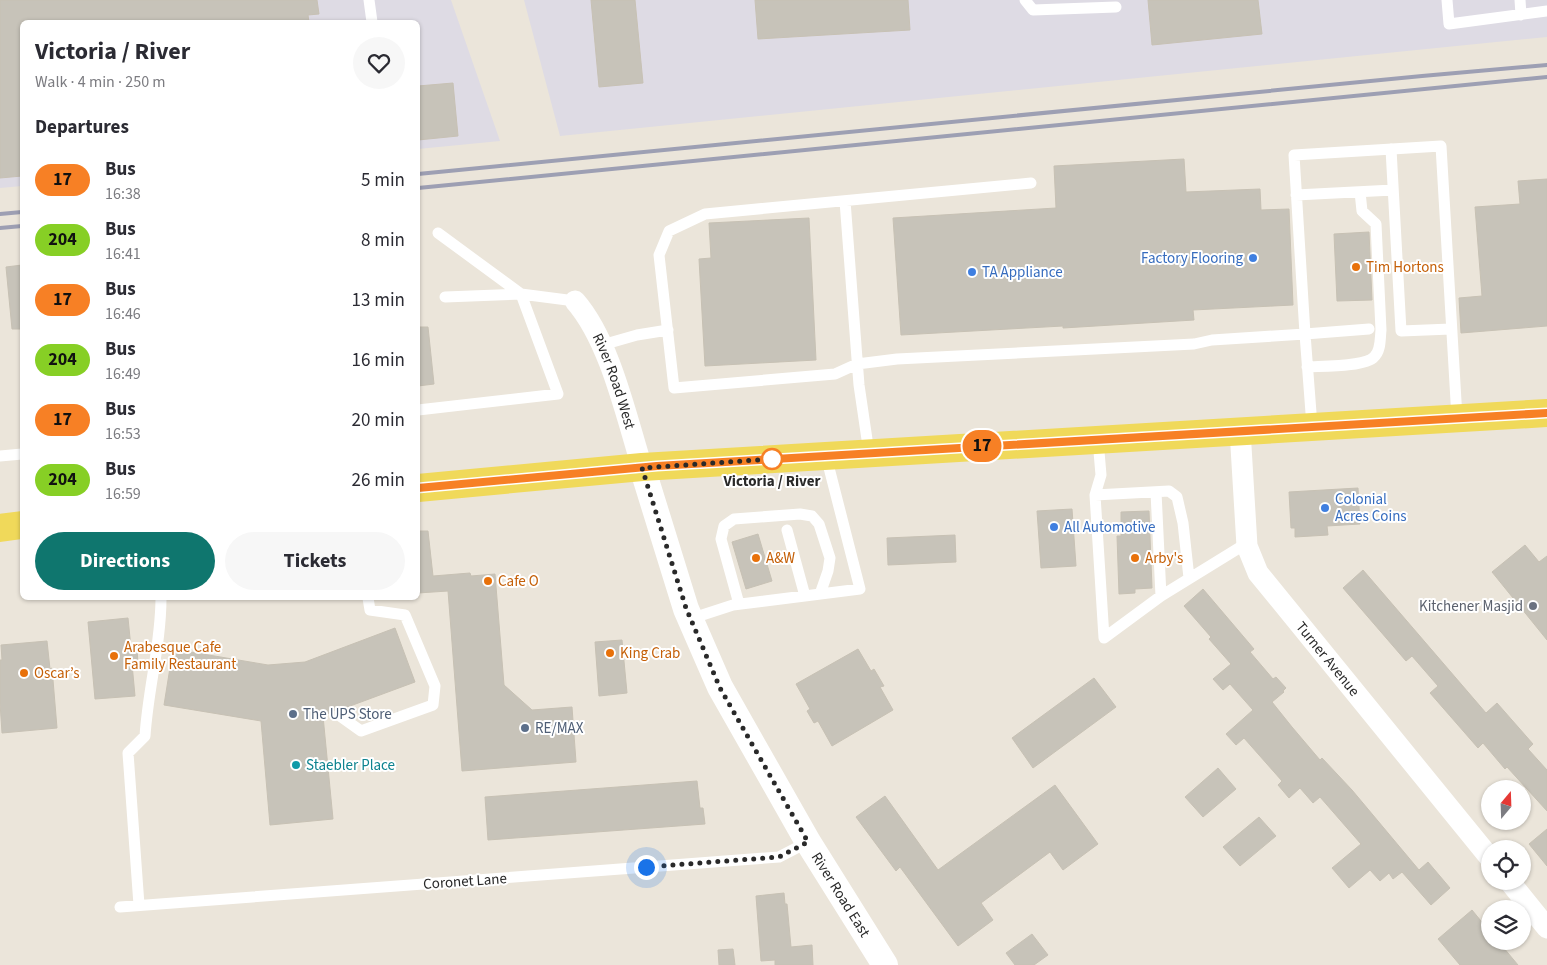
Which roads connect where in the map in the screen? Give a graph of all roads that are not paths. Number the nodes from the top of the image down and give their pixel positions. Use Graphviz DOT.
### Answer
graph roads {
  1 [pos="369,0"];
  2 [pos="1025,0"];
  3 [pos="1447,0"];
  4 [pos="1520,0"];
  5 [pos="1069,4"];
  6 [pos="1116,7"];
  7 [pos="1547,11"];
  8 [pos="1521,15"];
  9 [pos="372,20"];
  10 [pos="1391,149"];
  11 [pos="1031,183"];
  12 [pos="1393,190"];
  13 [pos="1360,192"];
  14 [pos="1296,195"];
  15 [pos="845,201"];
  16 [pos="438,233"];
  17 [pos="521,294"];
  18 [pos="445,297"];
  19 [pos="575,301"];
  20 [pos="1369,329"];
  21 [pos="1451,329"];
  22 [pos="668,330"];
  23 [pos="1306,334"];
  24 [pos="602,344"];
  25 [pos="857,364"];
  26 [pos="1307,367"];
  27 [pos="420,410"];
  28 [pos="1547,413"];
  29 [pos="1457,418"];
  30 [pos="1312,426"];
  31 [pos="1240,430"];
  32 [pos="1098,439"];
  33 [pos="20,454"];
  34 [pos="868,454"];
  35 [pos="0,456"];
  36 [pos="826,456"];
  37 [pos="642,468"];
  38 [pos="420,488"];
  39 [pos="1156,492"];
  40 [pos="1095,494"];
  41 [pos="20,525"];
  42 [pos="0,528"];
  43 [pos="787,530"];
  44 [pos="1247,543"];
  45 [pos="1189,578"];
  46 [pos="820,594"];
  47 [pos="805,596"];
  48 [pos="1161,596"];
  49 [pos="161,600"];
  50 [pos="368,600"];
  51 [pos="739,604"];
  52 [pos="690,619"];
  53 [pos="340,716"];
  54 [pos="808,842"];
  55 [pos="1481,847"];
  56 [pos="1516,890"];
  57 [pos="139,906"];
  58 [pos="120,907"];
  59 [pos="1547,928"];
  60 [pos="885,965"];
  1 -- 9 [label="lane"];
  2 -- 5 [label="lane"];
  3 -- 8 [label="lane"];
  4 -- 8 [label="lane"];
  5 -- 6 [label="lane"];
  7 -- 8 [label="lane"];
  10 -- 12 [label="lane"];
  10 -- 14 [label="lane"];
  10 -- 21 [label="lane"];
  11 -- 15 [label="lane"];
  12 -- 13 [label="lane"];
  12 -- 21 [label="lane"];
  13 -- 14 [label="lane"];
  13 -- 26 [label="lane"];
  14 -- 23 [label="lane"];
  15 -- 22 [label="lane"];
  15 -- 25 [label="lane"];
  16 -- 17 [label="lane"];
  17 -- 18 [label="lane"];
  17 -- 19 [label="lane"];
  17 -- 27 [label="lane"];
  19 -- 24 [label="street, River Road West"];
  20 -- 23 [label="lane"];
  21 -- 29 [label="lane"];
  22 -- 24 [label="lane"];
  22 -- 25 [label="lane"];
  23 -- 25 [label="lane"];
  23 -- 26 [label="lane"];
  24 -- 37 [label="street, River Road West"];
  25 -- 34 [label="lane"];
  26 -- 30 [label="lane"];
  28 -- 29 [label="main road"];
  29 -- 30 [label="main road"];
  30 -- 31 [label="main road"];
  31 -- 32 [label="main road"];
  31 -- 44 [label="street, Turner Avenue"];
  32 -- 34 [label="main road"];
  32 -- 40 [label="lane"];
  33 -- 35 [label="lane"];
  34 -- 36 [label="main road"];
  36 -- 37 [label="main road"];
  36 -- 46 [label="lane"];
  37 -- 38 [label="main road"];
  37 -- 52 [label="street, River Road East"];
  39 -- 40 [label="lane"];
  39 -- 45 [label="lane"];
  39 -- 48 [label="lane"];
  40 -- 48 [label="lane"];
  41 -- 42 [label="main road"];
  43 -- 47 [label="lane"];
  44 -- 45 [label="lane"];
  44 -- 55 [label="street, Turner Avenue"];
  45 -- 48 [label="lane"];
  46 -- 47 [label="lane"];
  46 -- 51 [label="lane"];
  47 -- 51 [label="lane"];
  49 -- 57 [label="lane"];
  50 -- 53 [label="lane"];
  51 -- 52 [label="lane"];
  52 -- 54 [label="street, River Road East"];
  54 -- 57 [label="lane, Coronet Lane"];
  54 -- 60 [label="street, River Road East"];
  56 -- 59 [label="street"];
  57 -- 58 [label="lane, Coronet Lane"];
}
